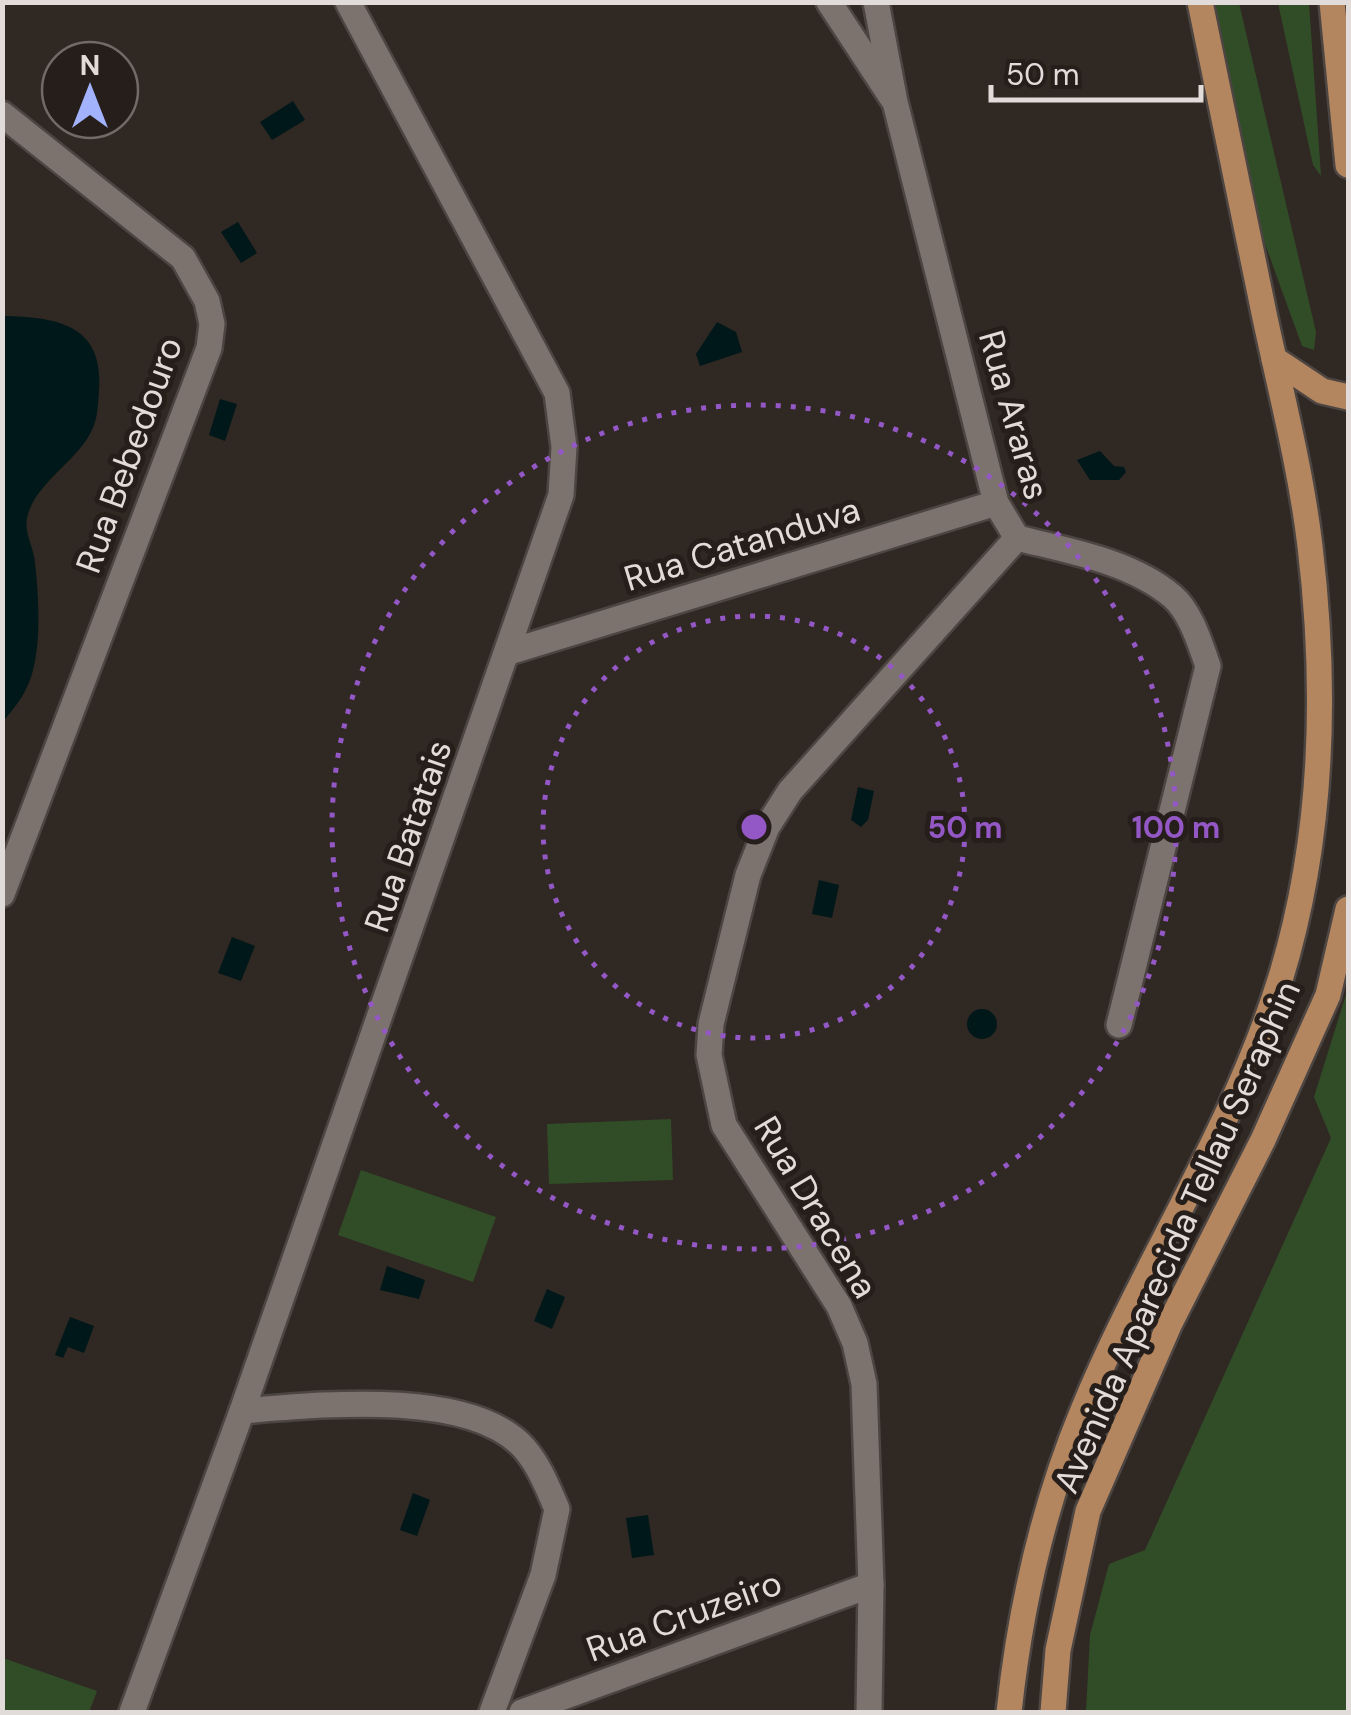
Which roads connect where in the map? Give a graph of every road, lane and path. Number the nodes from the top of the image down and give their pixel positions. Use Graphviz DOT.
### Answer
graph roads {
  1 [pos="348,2"];
  2 [pos="828,2"];
  3 [pos="876,2"];
  4 [pos="1200,2"];
  5 [pos="1332,2"];
  6 [pos="895,102"];
  7 [pos="2,114"];
  8 [pos="1348,165"];
  9 [pos="1274,359"];
  10 [pos="1348,397"];
  11 [pos="996,503"];
  12 [pos="1017,538"];
  13 [pos="510,652"];
  14 [pos="2,894"];
  15 [pos="1348,909"];
  16 [pos="1119,1025"];
  17 [pos="242,1411"];
  18 [pos="870,1585"];
  19 [pos="132,1712"];
  20 [pos="492,1712"];
  21 [pos="522,1712"];
  22 [pos="869,1712"];
  23 [pos="1009,1712"];
  24 [pos="1053,1712"];
  1 -- 13 [label="street, Rua Batatais"];
  2 -- 6 [label="street"];
  3 -- 6 [label="street, Rua Araras"];
  4 -- 9 [label="main road, Avenida Aparecida Tellau Seraphin"];
  5 -- 8 [label="main road"];
  6 -- 11 [label="street, Rua Araras"];
  7 -- 14 [label="street, Rua Bebedouro"];
  9 -- 10 [label="main road"];
  9 -- 23 [label="main road, Avenida Aparecida Tellau Seraphin"];
  11 -- 12 [label="street, Rua Araras"];
  11 -- 13 [label="street, Rua Catanduva"];
  12 -- 16 [label="street, Rua Araras"];
  12 -- 18 [label="street, Rua Dracena"];
  13 -- 17 [label="street, Rua Batatais"];
  15 -- 24 [label="main road, Avenida Aparecida Tellau Seraphin"];
  17 -- 19 [label="street, Rua Batatais"];
  17 -- 20 [label="street"];
  18 -- 21 [label="street, Rua Cruzeiro"];
  18 -- 22 [label="street, Rua Dracena"];
}
